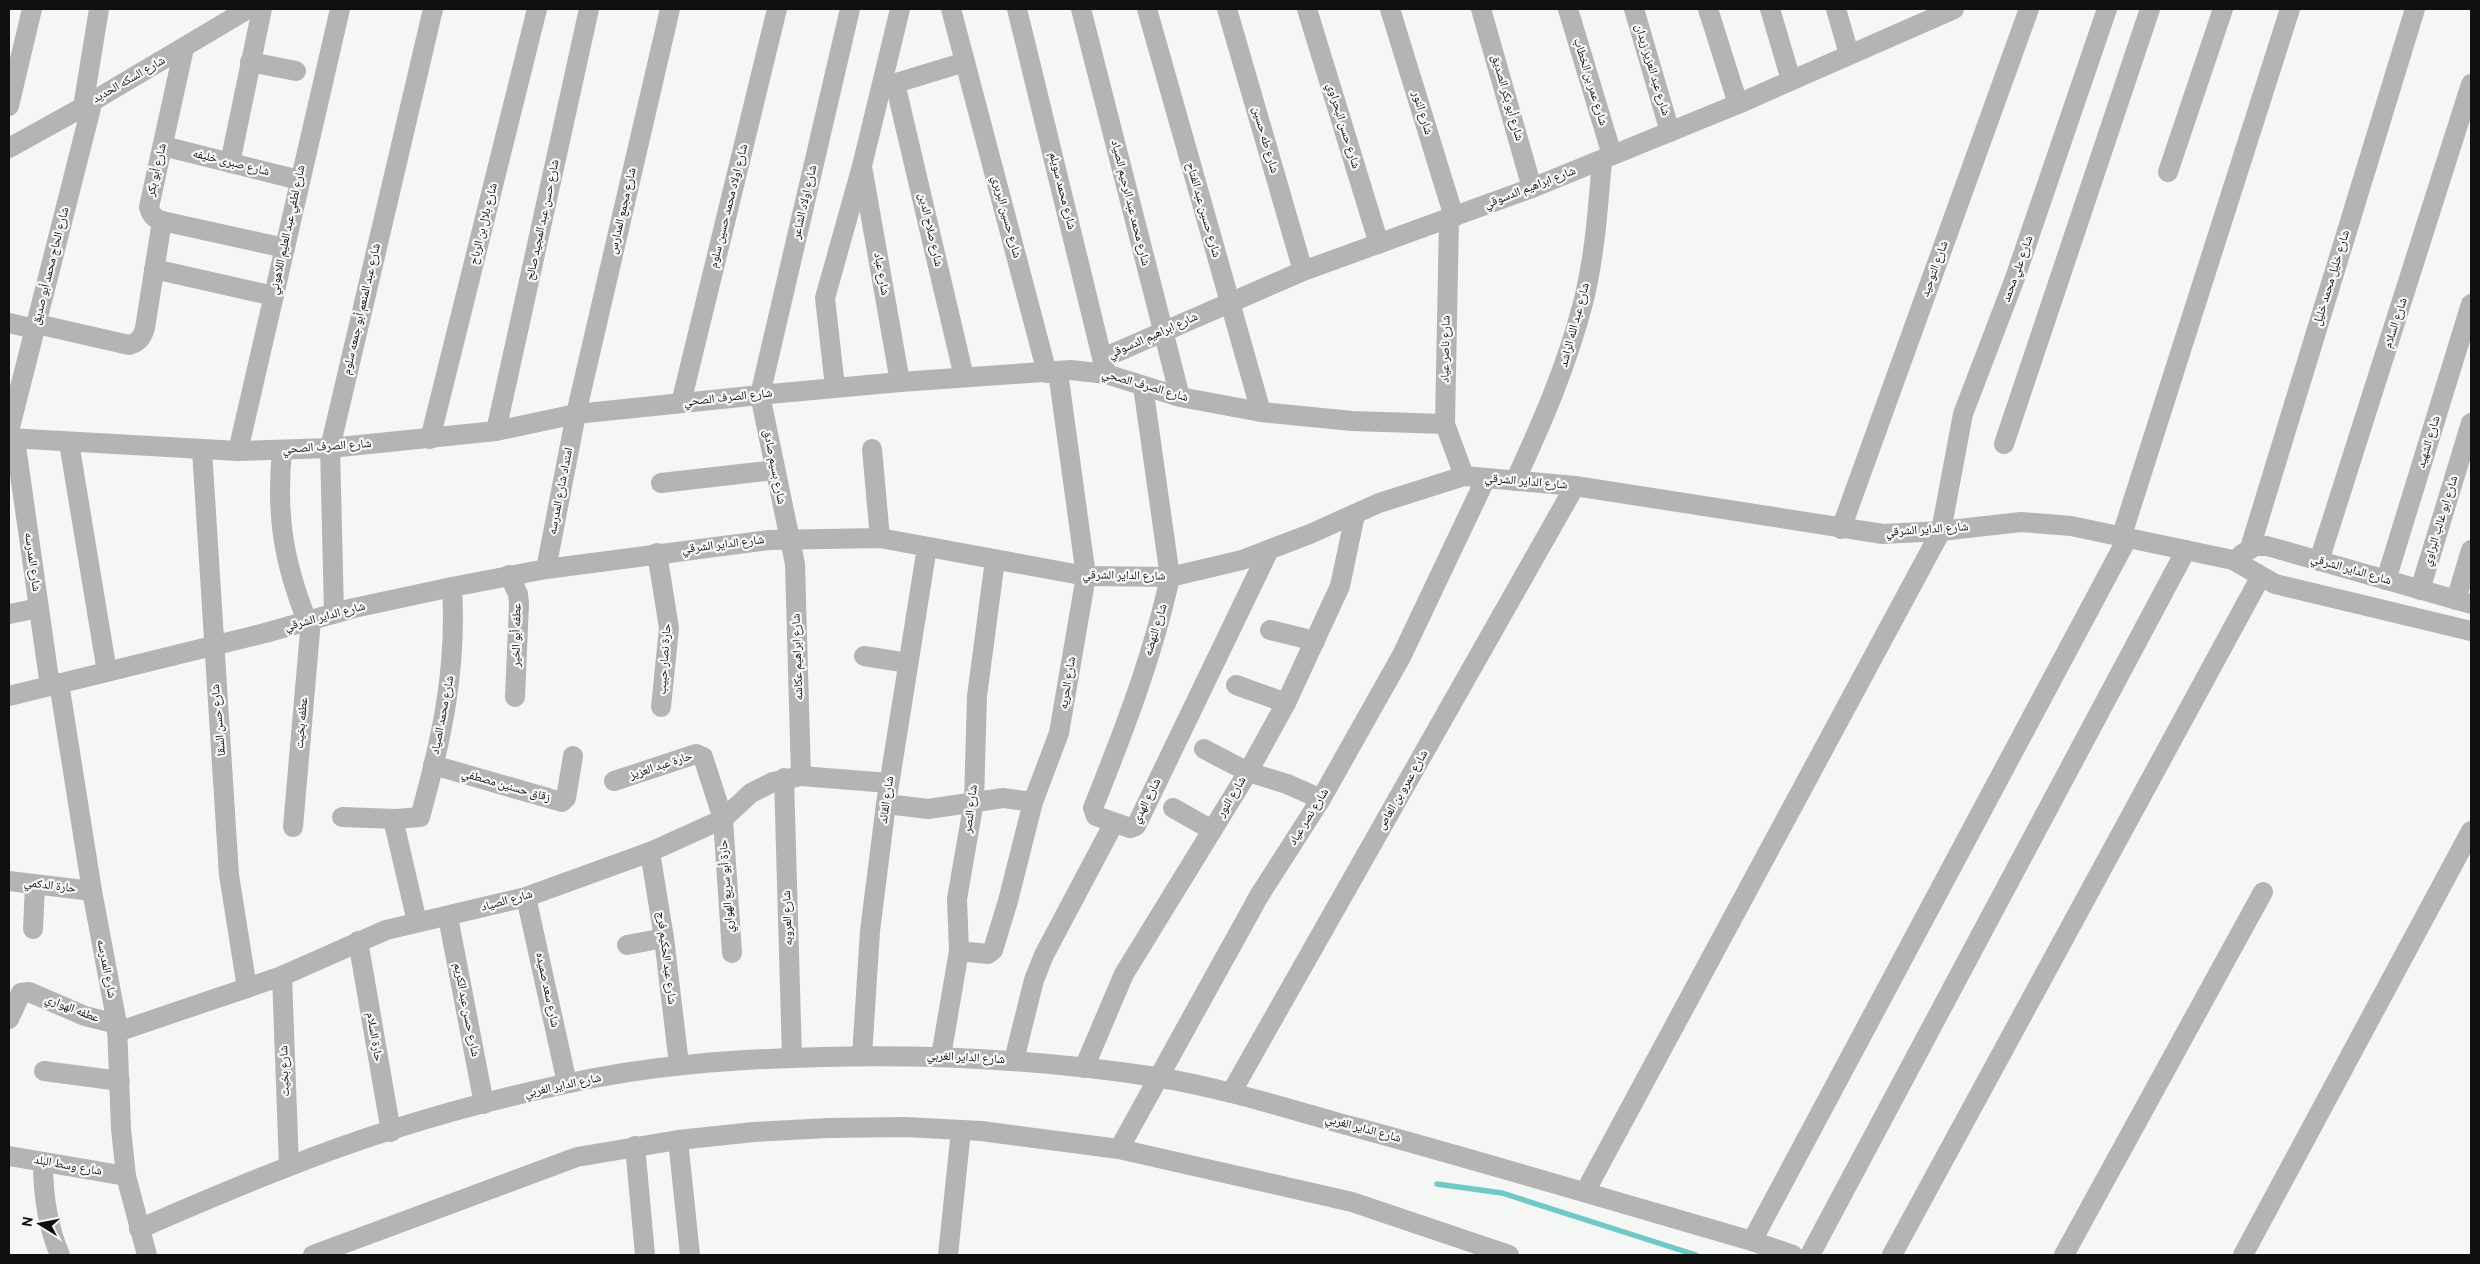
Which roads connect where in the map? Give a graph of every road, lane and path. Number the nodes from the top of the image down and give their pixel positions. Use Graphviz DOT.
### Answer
graph roads {
  1 [pos="32,9"];
  2 [pos="99,9"];
  3 [pos="216,9"];
  4 [pos="248,9"];
  5 [pos="262,9"];
  6 [pos="340,9"];
  7 [pos="433,9"];
  8 [pos="537,9"];
  9 [pos="589,9"];
  10 [pos="670,9"];
  11 [pos="777,9"];
  12 [pos="850,9"];
  13 [pos="900,9"];
  14 [pos="951,9"];
  15 [pos="1016,9"];
  16 [pos="1081,9"];
  17 [pos="1147,9"];
  18 [pos="1227,9"];
  19 [pos="1307,9"];
  20 [pos="1390,9"];
  21 [pos="1481,9"];
  22 [pos="1568,9"];
  23 [pos="1634,9"];
  24 [pos="1708,9"];
  25 [pos="1770,9"];
  26 [pos="1836,9"];
  27 [pos="1954,9"];
  28 [pos="2029,9"];
  29 [pos="2107,9"];
  30 [pos="2150,9"];
  31 [pos="2223,9"];
  32 [pos="2290,9"];
  33 [pos="2415,9"];
  34 [pos="1927,14"];
  35 [pos="213,30"];
  36 [pos="184,48"];
  37 [pos="1849,54"];
  38 [pos="250,62"];
  39 [pos="964,62"];
  40 [pos="296,71"];
  41 [pos="1791,80"];
  42 [pos="2471,84"];
  43 [pos="888,85"];
  44 [pos="9,104"];
  45 [pos="88,104"];
  46 [pos="1738,104"];
  47 [pos="1670,132"];
  48 [pos="163,146"];
  49 [pos="9,148"];
  50 [pos="1607,158"];
  51 [pos="230,163"];
  52 [pos="862,166"];
  53 [pos="2168,172"];
  54 [pos="299,180"];
  55 [pos="1532,188"];
  56 [pos="1451,218"];
  57 [pos="162,221"];
  58 [pos="1379,244"];
  59 [pos="285,248"];
  60 [pos="154,269"];
  61 [pos="1303,271"];
  62 [pos="274,296"];
  63 [pos="1229,302"];
  64 [pos="2471,304"];
  65 [pos="9,323"];
  66 [pos="36,326"];
  67 [pos="1162,332"];
  68 [pos="1105,366"];
  69 [pos="1052,372"];
  70 [pos="964,377"];
  71 [pos="900,382"];
  72 [pos="1143,386"];
  73 [pos="835,387"];
  74 [pos="760,395"];
  75 [pos="1180,397"];
  76 [pos="681,403"];
  77 [pos="1261,412"];
  78 [pos="576,414"];
  79 [pos="2471,423"];
  80 [pos="1444,424"];
  81 [pos="496,431"];
  82 [pos="11,436"];
  83 [pos="430,439"];
  84 [pos="69,443"];
  85 [pos="2004,444"];
  86 [pos="330,448"];
  87 [pos="872,449"];
  88 [pos="202,450"];
  89 [pos="282,450"];
  90 [pos="238,451"];
  91 [pos="775,470"];
  92 [pos="1464,476"];
  93 [pos="1486,478"];
  94 [pos="1515,481"];
  95 [pos="661,483"];
  96 [pos="1575,486"];
  97 [pos="1355,514"];
  98 [pos="1841,529"];
  99 [pos="1941,532"];
  100 [pos="2125,536"];
  101 [pos="880,538"];
  102 [pos="788,539"];
  103 [pos="928,546"];
  104 [pos="2250,548"];
  105 [pos="1270,550"];
  106 [pos="2186,550"];
  107 [pos="2471,550"];
  108 [pos="657,553"];
  109 [pos="995,560"];
  110 [pos="2233,560"];
  111 [pos="2319,561"];
  112 [pos="546,569"];
  113 [pos="509,575"];
  114 [pos="1086,576"];
  115 [pos="1170,577"];
  116 [pos="2260,578"];
  117 [pos="2386,580"];
  118 [pos="452,587"];
  119 [pos="2420,590"];
  120 [pos="2464,602"];
  121 [pos="39,608"];
  122 [pos="334,613"];
  123 [pos="9,614"];
  124 [pos="309,620"];
  125 [pos="1270,630"];
  126 [pos="2471,631"];
  127 [pos="1315,641"];
  128 [pos="213,646"];
  129 [pos="864,656"];
  130 [pos="908,663"];
  131 [pos="106,672"];
  132 [pos="54,684"];
  133 [pos="1236,685"];
  134 [pos="9,696"];
  135 [pos="515,697"];
  136 [pos="1286,702"];
  137 [pos="661,707"];
  138 [pos="1204,749"];
  139 [pos="573,756"];
  140 [pos="433,765"];
  141 [pos="1248,772"];
  142 [pos="793,777"];
  143 [pos="614,781"];
  144 [pos="889,783"];
  145 [pos="1321,799"];
  146 [pos="974,801"];
  147 [pos="1033,802"];
  148 [pos="886,804"];
  149 [pos="1172,808"];
  150 [pos="342,817"];
  151 [pos="723,819"];
  152 [pos="396,820"];
  153 [pos="1114,823"];
  154 [pos="293,827"];
  155 [pos="1212,830"];
  156 [pos="2471,832"];
  157 [pos="650,852"];
  158 [pos="9,881"];
  159 [pos="36,885"];
  160 [pos="92,891"];
  161 [pos="2263,892"];
  162 [pos="526,897"];
  163 [pos="448,917"];
  164 [pos="417,922"];
  165 [pos="33,929"];
  166 [pos="664,938"];
  167 [pos="358,942"];
  168 [pos="627,945"];
  169 [pos="959,951"];
  170 [pos="732,953"];
  171 [pos="282,976"];
  172 [pos="247,988"];
  173 [pos="9,1016"];
  174 [pos="117,1028"];
  175 [pos="862,1056"];
  176 [pos="941,1056"];
  177 [pos="792,1058"];
  178 [pos="1014,1060"];
  179 [pos="679,1064"];
  180 [pos="1084,1068"];
  181 [pos="44,1071"];
  182 [pos="1158,1078"];
  183 [pos="120,1081"];
  184 [pos="567,1083"];
  185 [pos="1231,1093"];
  186 [pos="484,1104"];
  187 [pos="961,1130"];
  188 [pos="390,1132"];
  189 [pos="678,1140"];
  190 [pos="635,1146"];
  191 [pos="1119,1148"];
  192 [pos="9,1156"];
  193 [pos="43,1162"];
  194 [pos="289,1166"];
  195 [pos="126,1176"];
  196 [pos="1585,1192"];
  197 [pos="139,1229"];
  198 [pos="1752,1241"];
  199 [pos="60,1255"];
  200 [pos="148,1255"];
  201 [pos="313,1255"];
  202 [pos="645,1255"];
  203 [pos="690,1255"];
  204 [pos="948,1255"];
  205 [pos="1509,1255"];
  206 [pos="1793,1255"];
  207 [pos="1810,1255"];
  208 [pos="1892,1255"];
  209 [pos="2064,1255"];
  210 [pos="2243,1255"];
  1 -- 44 [label="street"];
  2 -- 45 [label="street, شارع الحاج محمد أبو صديق"];
  3 -- 35 [label="street"];
  4 -- 35 [label="street, شارع السكه الحديد"];
  5 -- 38 [label="street"];
  6 -- 54 [label="street, شارع لطفي عبد العليم اللاهوني"];
  7 -- 86 [label="street, شارع عبد المنعم أبو جمعه سلوم"];
  8 -- 83 [label="street, شارع بلال بن الرباح"];
  9 -- 81 [label="street, شارع حسن عبد المجيد صالح"];
  10 -- 78 [label="street, شارع مجمع المدارس"];
  11 -- 76 [label="street, شارع اولاد محمد حسين سلوم"];
  12 -- 74 [label="street, شارع اولاد الشاعر"];
  13 -- 43 [label="street"];
  14 -- 39 [label="street, شارع حسين البربري"];
  15 -- 68 [label="street, شارع محمد سويلم"];
  16 -- 67 [label="street, شارع محمد عبد الرحيم الصياد"];
  17 -- 63 [label="street, شارع حسين عبد الفتاح"];
  18 -- 61 [label="street, شارع طه حسين"];
  19 -- 58 [label="street, شارع حسن البحراوي"];
  20 -- 56 [label="street, شارع النور"];
  21 -- 55 [label="street, شارع أبو بكر الصديق"];
  22 -- 50 [label="street, شارع عمر بن الخطاب"];
  23 -- 47 [label="street, شارع عبد العزيز زيدان"];
  24 -- 46 [label="street"];
  25 -- 41 [label="street"];
  26 -- 37 [label="street"];
  27 -- 34 [label="street, شارع ابراهيم الدسوقي"];
  28 -- 98 [label="street, شارع التوحيد"];
  29 -- 99 [label="street, شارع علي محمد"];
  30 -- 85 [label="street"];
  31 -- 53 [label="street"];
  32 -- 100 [label="street"];
  33 -- 104 [label="street, شارع خليل محمد خليل"];
  34 -- 37 [label="street, شارع ابراهيم الدسوقي"];
  35 -- 36 [label="street, شارع السكه الحديد"];
  36 -- 45 [label="street, شارع السكه الحديد"];
  36 -- 48 [label="street, شارع أبو بكر"];
  37 -- 41 [label="street, شارع ابراهيم الدسوقي"];
  38 -- 40 [label="street"];
  38 -- 51 [label="street"];
  39 -- 43 [label="street"];
  39 -- 69 [label="street, شارع حسين البربري"];
  41 -- 46 [label="street, شارع ابراهيم الدسوقي"];
  42 -- 111 [label="street, شارع السلام"];
  43 -- 52 [label="street"];
  43 -- 70 [label="street, شارع صلاح الدين"];
  45 -- 49 [label="street, شارع السكه الحديد"];
  45 -- 66 [label="street, شارع الحاج محمد أبو صديق"];
  46 -- 47 [label="street, شارع ابراهيم الدسوقي"];
  47 -- 50 [label="street, شارع ابراهيم الدسوقي"];
  48 -- 51 [label="street, شارع صبرى خليفه"];
  48 -- 57 [label="street, شارع أبو بكر"];
  50 -- 55 [label="street, شارع ابراهيم الدسوقي"];
  50 -- 94 [label="street, شارع عبد الله الراشد"];
  51 -- 54 [label="street, شارع صبرى خليفه"];
  52 -- 71 [label="street, شارع عباد"];
  52 -- 73 [label="street"];
  54 -- 59 [label="street, شارع لطفي عبد العليم اللاهوني"];
  55 -- 56 [label="street, شارع ابراهيم الدسوقي"];
  56 -- 58 [label="street, شارع ابراهيم الدسوقي"];
  56 -- 80 [label="street, شارع ناصر عياد"];
  57 -- 59 [label="street"];
  57 -- 60 [label="street"];
  58 -- 61 [label="street, شارع ابراهيم الدسوقي"];
  59 -- 62 [label="street, شارع لطفي عبد العليم اللاهوني"];
  60 -- 62 [label="street"];
  60 -- 66 [label="street"];
  61 -- 63 [label="street, شارع ابراهيم الدسوقي"];
  62 -- 90 [label="street, شارع لطفي عبد العليم اللاهوني"];
  63 -- 67 [label="street, شارع ابراهيم الدسوقي"];
  63 -- 77 [label="street, شارع حسين عبد الفتاح"];
  64 -- 117 [label="street, شارع الشهيد"];
  65 -- 66 [label="street"];
  66 -- 82 [label="street, شارع الحاج محمد أبو صديق"];
  67 -- 68 [label="street, شارع ابراهيم الدسوقي"];
  67 -- 75 [label="street, شارع محمد عبد الرحيم الصياد"];
  68 -- 69 [label="street, شارع الصرف الصحي"];
  68 -- 72 [label="street, شارع الصرف الصحي"];
  69 -- 70 [label="street, شارع الصرف الصحي"];
  69 -- 114 [label="street, شارع الحريه"];
  70 -- 71 [label="street, شارع الصرف الصحي"];
  71 -- 73 [label="street, شارع الصرف الصحي"];
  72 -- 75 [label="street, شارع الصرف الصحي"];
  72 -- 115 [label="street, شارع النهضه"];
  73 -- 74 [label="street, شارع الصرف الصحي"];
  74 -- 76 [label="street, شارع الصرف الصحي"];
  74 -- 91 [label="street, شارع بسيم صادق"];
  75 -- 77 [label="street, شارع الصرف الصحي"];
  76 -- 78 [label="street, شارع الصرف الصحي"];
  77 -- 80 [label="street, شارع الصرف الصحي"];
  78 -- 81 [label="street, شارع الصرف الصحي"];
  78 -- 112 [label="street, امتداد شارع المدرسه"];
  79 -- 119 [label="street, شارع ابو غالب البراوي"];
  80 -- 92 [label="street, شارع ناصر عياد"];
  81 -- 83 [label="street, شارع الصرف الصحي"];
  82 -- 84 [label="street, شارع الصرف الصحي"];
  82 -- 121 [label="street, شارع المدرسه"];
  83 -- 86 [label="street, شارع الصرف الصحي"];
  84 -- 88 [label="street, شارع الصرف الصحي"];
  84 -- 131 [label="street"];
  86 -- 89 [label="street, شارع الصرف الصحي"];
  86 -- 122 [label="street, شارع عبد المنعم أبو جمعه سلوم"];
  87 -- 101 [label="street"];
  88 -- 90 [label="street, شارع الصرف الصحي"];
  88 -- 128 [label="street, شارع حسن السقا"];
  89 -- 90 [label="street, شارع الصرف الصحي"];
  89 -- 124 [label="street"];
  91 -- 95 [label="street"];
  91 -- 102 [label="street, شارع بسيم صادق"];
  92 -- 93 [label="street, شارع الداير الشرقي"];
  92 -- 97 [label="street, شارع الداير الشرقي"];
  93 -- 94 [label="street, شارع الداير الشرقي"];
  93 -- 145 [label="street, شارع نصر عياد"];
  94 -- 96 [label="street, شارع الداير الشرقي"];
  96 -- 98 [label="street, شارع الداير الشرقي"];
  96 -- 185 [label="street, شارع عمرو بن العاص"];
  97 -- 105 [label="street, شارع الداير الشرقي"];
  97 -- 127 [label="street, شارع النور"];
  98 -- 99 [label="street, شارع الداير الشرقي"];
  99 -- 100 [label="street, شارع الداير الشرقي"];
  99 -- 196 [label="street, شارع علي محمد"];
  100 -- 106 [label="street, شارع الداير الشرقي"];
  100 -- 198 [label="street"];
  101 -- 102 [label="street, شارع الداير الشرقي"];
  101 -- 103 [label="street, شارع الداير الشرقي"];
  102 -- 108 [label="street, شارع الداير الشرقي"];
  102 -- 142 [label="street, شارع ابراهيم عكاشه"];
  103 -- 109 [label="street, شارع الداير الشرقي"];
  103 -- 130 [label="street, شارع القائد"];
  104 -- 110 [label="street"];
  104 -- 111 [label="street, شارع الداير الشرقي"];
  105 -- 115 [label="street, شارع الداير الشرقي"];
  105 -- 153 [label="street, شارع الهدي"];
  106 -- 110 [label="street, شارع الداير الشرقي"];
  106 -- 207 [label="street"];
  107 -- 120 [label="street"];
  108 -- 112 [label="street, شارع الداير الشرقي"];
  108 -- 137 [label="street, حارة نصار حبيب"];
  109 -- 114 [label="street, شارع الداير الشرقي"];
  109 -- 146 [label="street, شارع النصر"];
  110 -- 116 [label="street, شارع الداير الشرقي"];
  111 -- 117 [label="street, شارع الداير الشرقي"];
  112 -- 113 [label="street, شارع الداير الشرقي"];
  113 -- 118 [label="street, شارع الداير الشرقي"];
  113 -- 135 [label="street, عطفه أبو الخير"];
  114 -- 115 [label="street, شارع الداير الشرقي"];
  114 -- 147 [label="street, شارع الحريه"];
  115 -- 153 [label="street, شارع النهضه"];
  116 -- 126 [label="street, شارع الداير الشرقي"];
  116 -- 208 [label="street"];
  117 -- 119 [label="street, شارع الداير الشرقي"];
  118 -- 122 [label="street, شارع الداير الشرقي"];
  118 -- 140 [label="street, شارع محمد الصياد"];
  119 -- 120 [label="street, شارع الداير الشرقي"];
  121 -- 123 [label="street"];
  121 -- 132 [label="street, شارع المدرسه"];
  122 -- 124 [label="street, شارع الداير الشرقي"];
  124 -- 128 [label="street, شارع الداير الشرقي"];
  124 -- 154 [label="street, عطفه بخيت"];
  125 -- 127 [label="street"];
  127 -- 136 [label="street, شارع النور"];
  128 -- 131 [label="street, شارع الداير الشرقي"];
  128 -- 172 [label="street, شارع حسن السقا"];
  129 -- 130 [label="street"];
  130 -- 144 [label="street, شارع القائد"];
  131 -- 132 [label="street, شارع الداير الشرقي"];
  132 -- 134 [label="street, شارع الداير الشرقي"];
  132 -- 160 [label="street, شارع المدرسه"];
  133 -- 136 [label="street"];
  136 -- 141 [label="street, شارع النور"];
  138 -- 141 [label="street"];
  139 -- 140 [label="street, زقاق حسنين مصطفي"];
  140 -- 152 [label="street, شارع محمد الصياد"];
  141 -- 145 [label="street"];
  141 -- 155 [label="street, شارع النور"];
  142 -- 144 [label="street, شارع الصياد"];
  142 -- 151 [label="street, شارع الصياد"];
  142 -- 177 [label="street, شارع العروبه"];
  143 -- 151 [label="street, حارة عبد العزيز"];
  144 -- 148 [label="street, شارع القائد"];
  145 -- 182 [label="street, شارع نصر عياد"];
  146 -- 147 [label="street"];
  146 -- 148 [label="street"];
  146 -- 169 [label="street, شارع النصر"];
  147 -- 169 [label="street, شارع الحريه"];
  148 -- 175 [label="street, شارع القائد"];
  149 -- 155 [label="street"];
  150 -- 152 [label="street, شارع محمد الصياد"];
  151 -- 157 [label="street, شارع الصياد"];
  151 -- 170 [label="street, حارة أبو سريع الهواري"];
  152 -- 164 [label="street"];
  153 -- 178 [label="street, شارع الهدي"];
  155 -- 180 [label="street, شارع النور"];
  156 -- 210 [label="street"];
  157 -- 162 [label="street, شارع الصياد"];
  157 -- 166 [label="street, شارع عبد الحكيم فرج"];
  158 -- 159 [label="street, حارة الدكمي"];
  159 -- 160 [label="street, حارة الدكمي"];
  159 -- 165 [label="street"];
  160 -- 174 [label="street, شارع المدرسه"];
  161 -- 209 [label="street"];
  162 -- 163 [label="street, شارع الصياد"];
  162 -- 184 [label="street, شارع سعد صميده"];
  163 -- 164 [label="street, شارع الصياد"];
  163 -- 186 [label="street, شارع حسن عبد الكريم"];
  164 -- 167 [label="street, شارع الصياد"];
  166 -- 168 [label="street"];
  166 -- 179 [label="street, شارع عبد الحكيم فرج"];
  167 -- 171 [label="street, شارع الصياد"];
  167 -- 188 [label="street, حارة السلام"];
  169 -- 176 [label="street, شارع النصر"];
  171 -- 172 [label="street, شارع الصياد"];
  171 -- 194 [label="street, شارع بخيت"];
  172 -- 174 [label="street, شارع الصياد"];
  173 -- 174 [label="street, عطفه الهواري"];
  174 -- 183 [label="street, شارع المدرسه"];
  175 -- 176 [label="street, شارع الداير الغربي"];
  175 -- 177 [label="street, شارع الداير الغربي"];
  176 -- 178 [label="street, شارع الداير الغربي"];
  177 -- 179 [label="street, شارع الداير الغربي"];
  178 -- 180 [label="street, شارع الداير الغربي"];
  179 -- 184 [label="street, شارع الداير الغربي"];
  180 -- 182 [label="street, شارع الداير الغربي"];
  181 -- 183 [label="street"];
  182 -- 185 [label="street, شارع الداير الغربي"];
  182 -- 191 [label="street, شارع نصر عياد"];
  183 -- 195 [label="street, شارع المدرسه"];
  184 -- 186 [label="street, شارع الداير الغربي"];
  185 -- 196 [label="street, شارع الداير الغربي"];
  186 -- 188 [label="street, شارع الداير الغربي"];
  187 -- 189 [label="street"];
  187 -- 191 [label="street"];
  187 -- 204 [label="street"];
  188 -- 194 [label="street, شارع الداير الغربي"];
  189 -- 190 [label="street"];
  189 -- 203 [label="street"];
  190 -- 201 [label="street"];
  190 -- 202 [label="street"];
  191 -- 205 [label="street"];
  192 -- 193 [label="street, شارع وسط البلد"];
  193 -- 195 [label="street, شارع وسط البلد"];
  193 -- 199 [label="street"];
  194 -- 197 [label="street, شارع الداير الغربي"];
  195 -- 197 [label="street, شارع المدرسه"];
  196 -- 198 [label="street, شارع الداير الغربي"];
  197 -- 200 [label="street, شارع المدرسه"];
  198 -- 206 [label="street, شارع الداير الغربي"];
}
